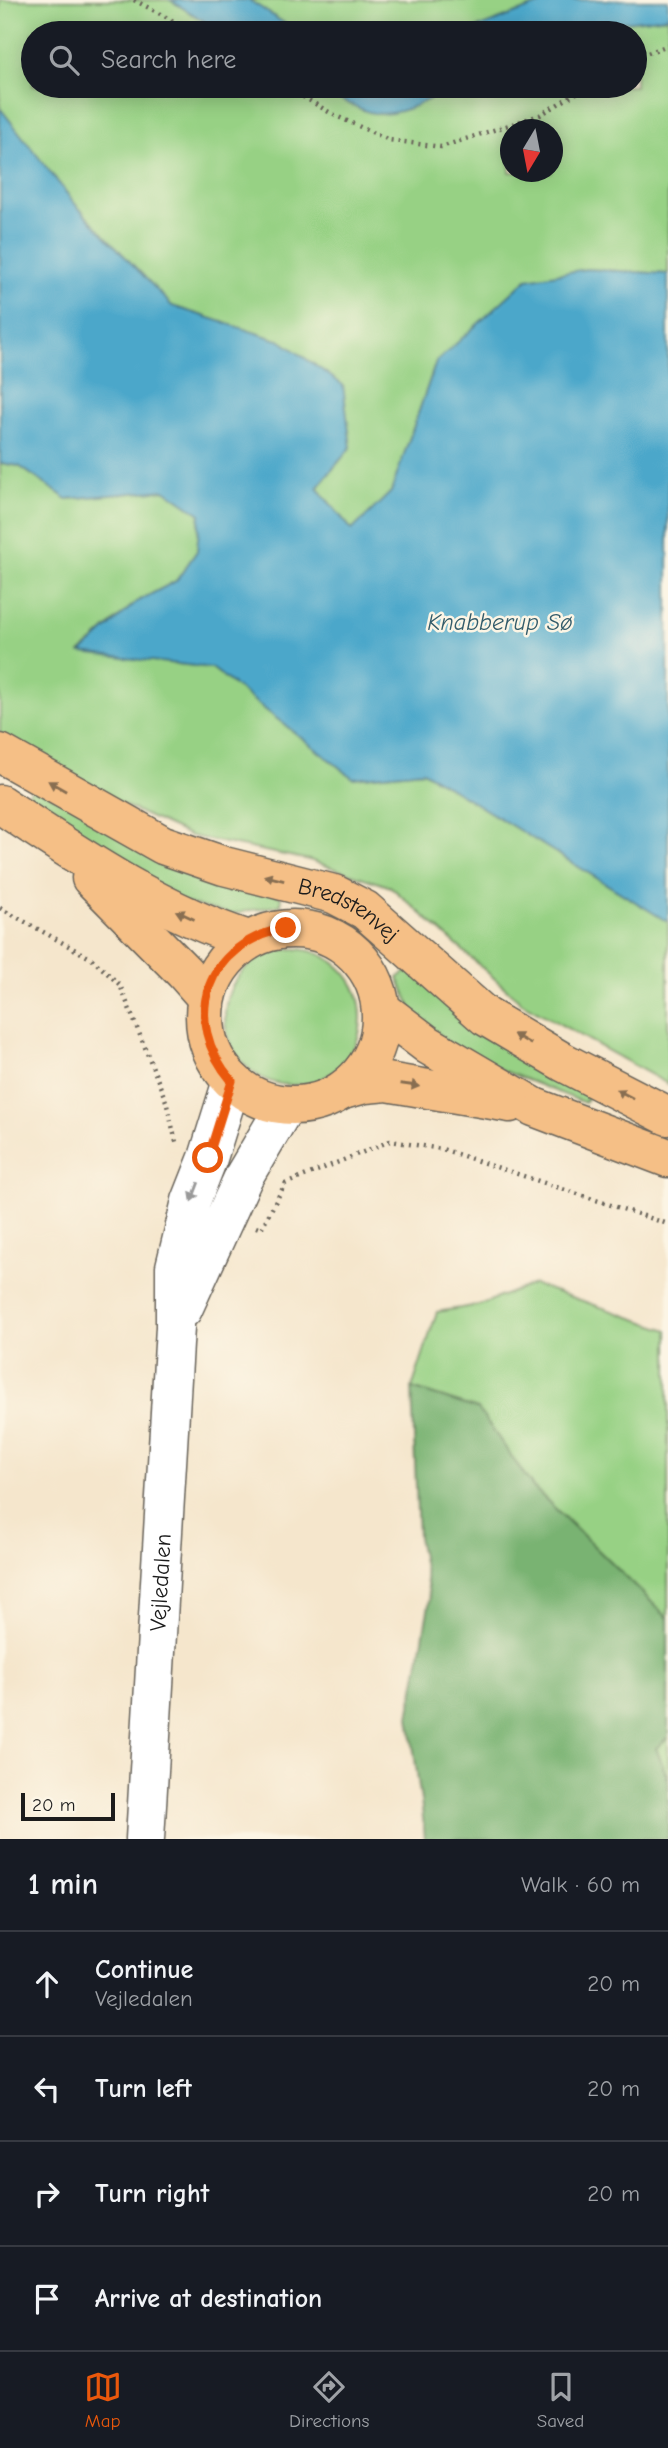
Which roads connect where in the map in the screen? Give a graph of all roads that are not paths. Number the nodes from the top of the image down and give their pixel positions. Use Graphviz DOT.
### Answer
graph roads {
  1 [pos="0,754"];
  2 [pos="0,804"];
  3 [pos="50,838"];
  4 [pos="249,940"];
  5 [pos="206,997"];
  6 [pos="382,1010"];
  7 [pos="232,1081"];
  8 [pos="343,1090"];
  9 [pos="286,1105"];
  10 [pos="534,1107"];
  11 [pos="668,1116"];
  12 [pos="668,1158"];
  13 [pos="175,1327"];
  14 [pos="145,1839"];
  11 -- 1 [label="main road, Bredstenvej, one-way"];
  2 -- 3 [label="main road"];
  4 -- 3 [label="main road, one-way"];
  3 -- 5 [label="main road"];
  4 -- 5 [label="main road"];
  4 -- 6 [label="main road"];
  5 -- 7 [label="main road"];
  6 -- 8 [label="main road"];
  6 -- 10 [label="main road"];
  7 -- 9 [label="main road"];
  7 -- 13 [label="street, Vejledalen, one-way"];
  8 -- 9 [label="main road"];
  8 -- 10 [label="main road, one-way"];
  9 -- 13 [label="street, Vejledalen"];
  10 -- 12 [label="main road"];
  13 -- 14 [label="street, Vejledalen"];
}
